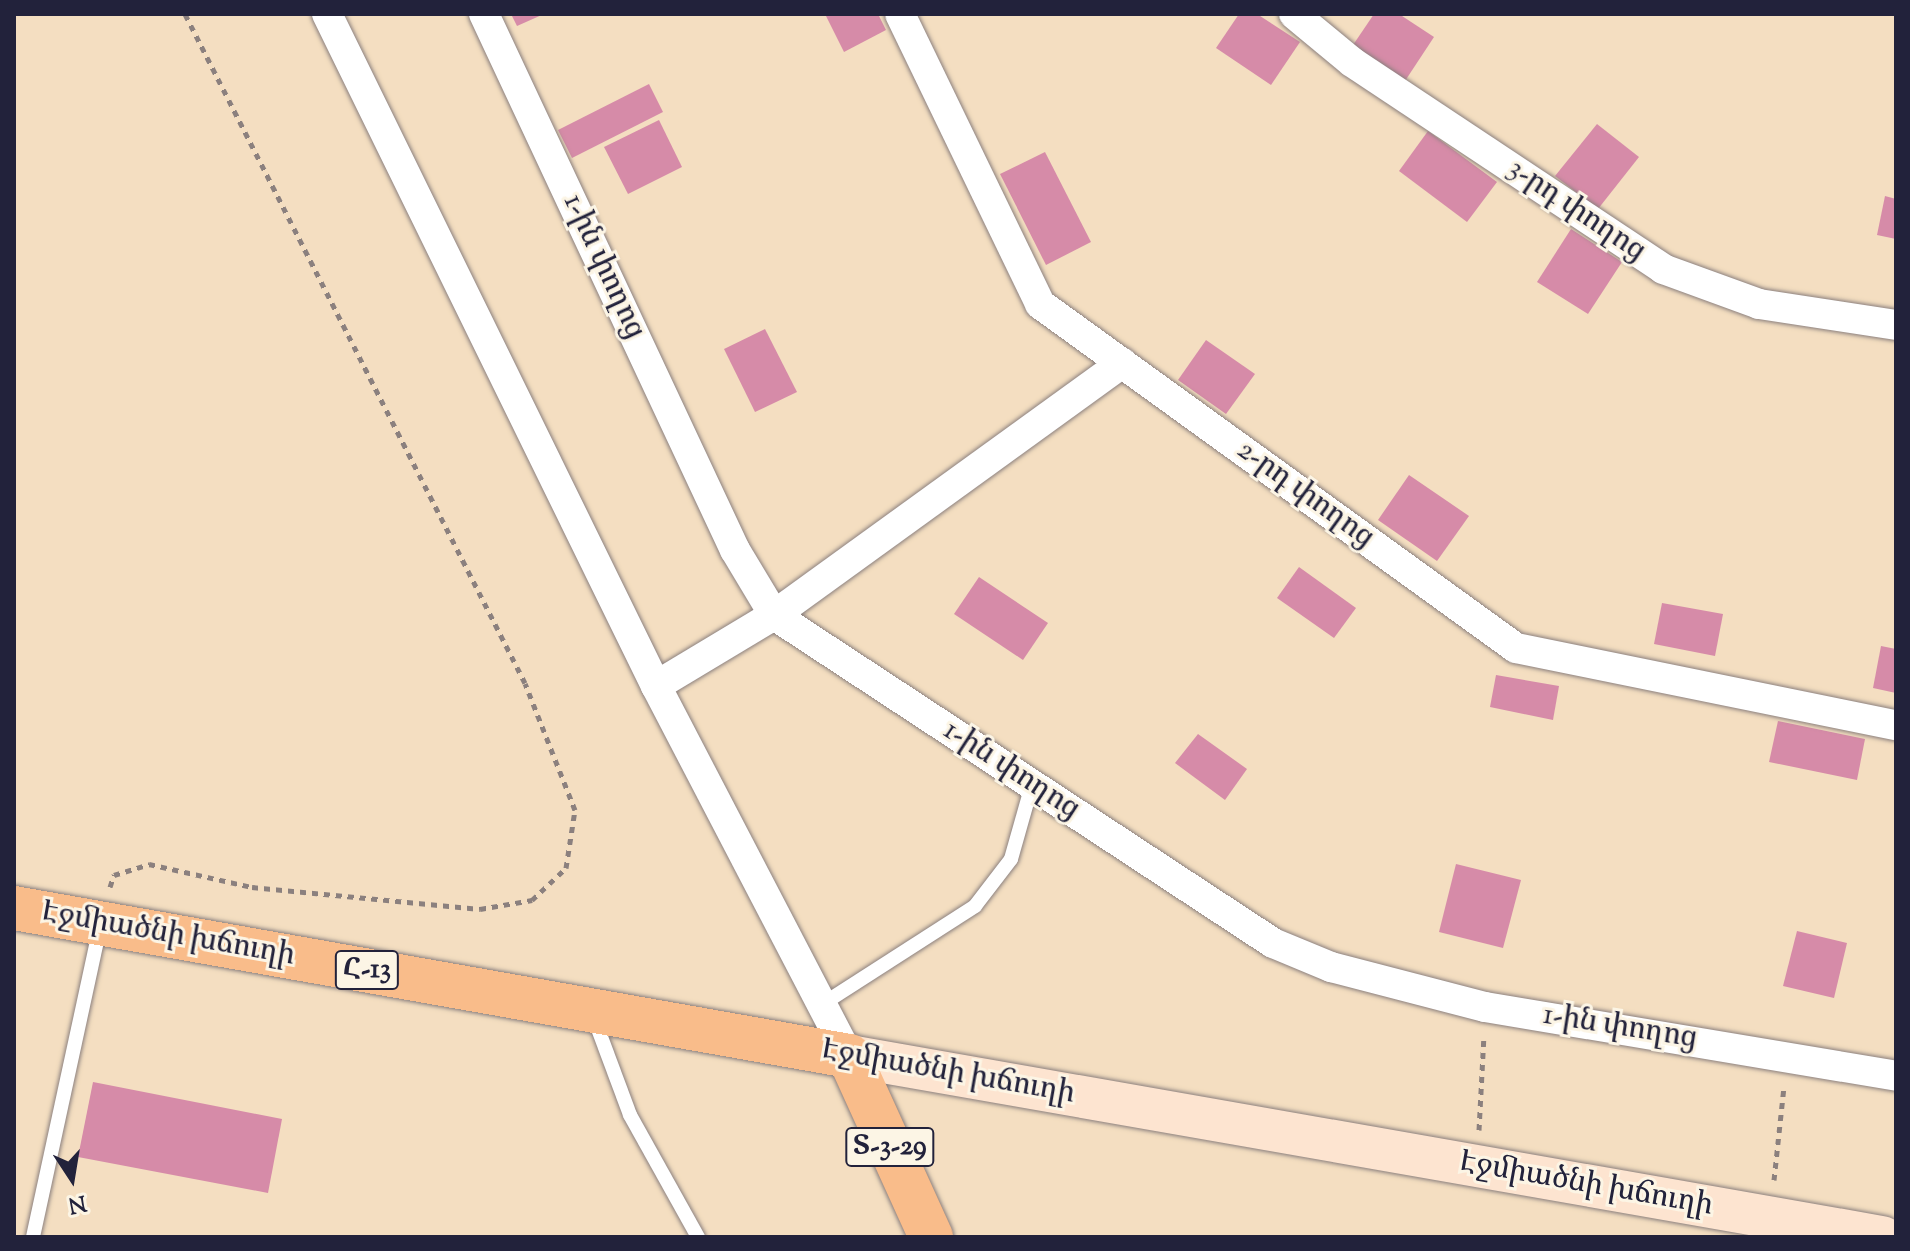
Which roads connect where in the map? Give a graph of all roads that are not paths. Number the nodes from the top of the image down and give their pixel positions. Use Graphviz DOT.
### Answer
graph roads {
  1 [pos="327,14"];
  2 [pos="484,14"];
  3 [pos="900,14"];
  4 [pos="1294,14"];
  5 [pos="1896,325"];
  6 [pos="1122,363"];
  7 [pos="774,615"];
  8 [pos="656,686"];
  9 [pos="1896,725"];
  10 [pos="1032,785"];
  11 [pos="14,908"];
  12 [pos="101,923"];
  13 [pos="821,1005"];
  14 [pos="591,1010"];
  15 [pos="849,1056"];
  16 [pos="1896,1076"];
  17 [pos="33,1237"];
  18 [pos="698,1237"];
  19 [pos="931,1237"];
  20 [pos="1882,1237"];
  1 -- 8 [label="street"];
  2 -- 7 [label="street, 1-ին փողոց"];
  3 -- 6 [label="street, 2-րդ փողոց"];
  4 -- 5 [label="street, 3-րդ փողոց"];
  6 -- 7 [label="street"];
  6 -- 9 [label="street, 2-րդ փողոց"];
  7 -- 8 [label="street"];
  7 -- 10 [label="street, 1-ին փողոց"];
  8 -- 13 [label="street"];
  10 -- 13 [label="lane"];
  10 -- 16 [label="street, 1-ին փողոց"];
  11 -- 12 [label="main road, Էջմիածնի խճուղի / Հ-13"];
  12 -- 14 [label="main road, Էջմիածնի խճուղի / Հ-13"];
  12 -- 17 [label="lane"];
  13 -- 15 [label="street"];
  14 -- 15 [label="main road, Էջմիածնի խճուղի / Հ-13"];
  14 -- 18 [label="lane"];
  15 -- 19 [label="main road, Տ-3-29"];
  15 -- 20 [label="main road, Էջմիածնի խճուղի / Հ-13"];
}
